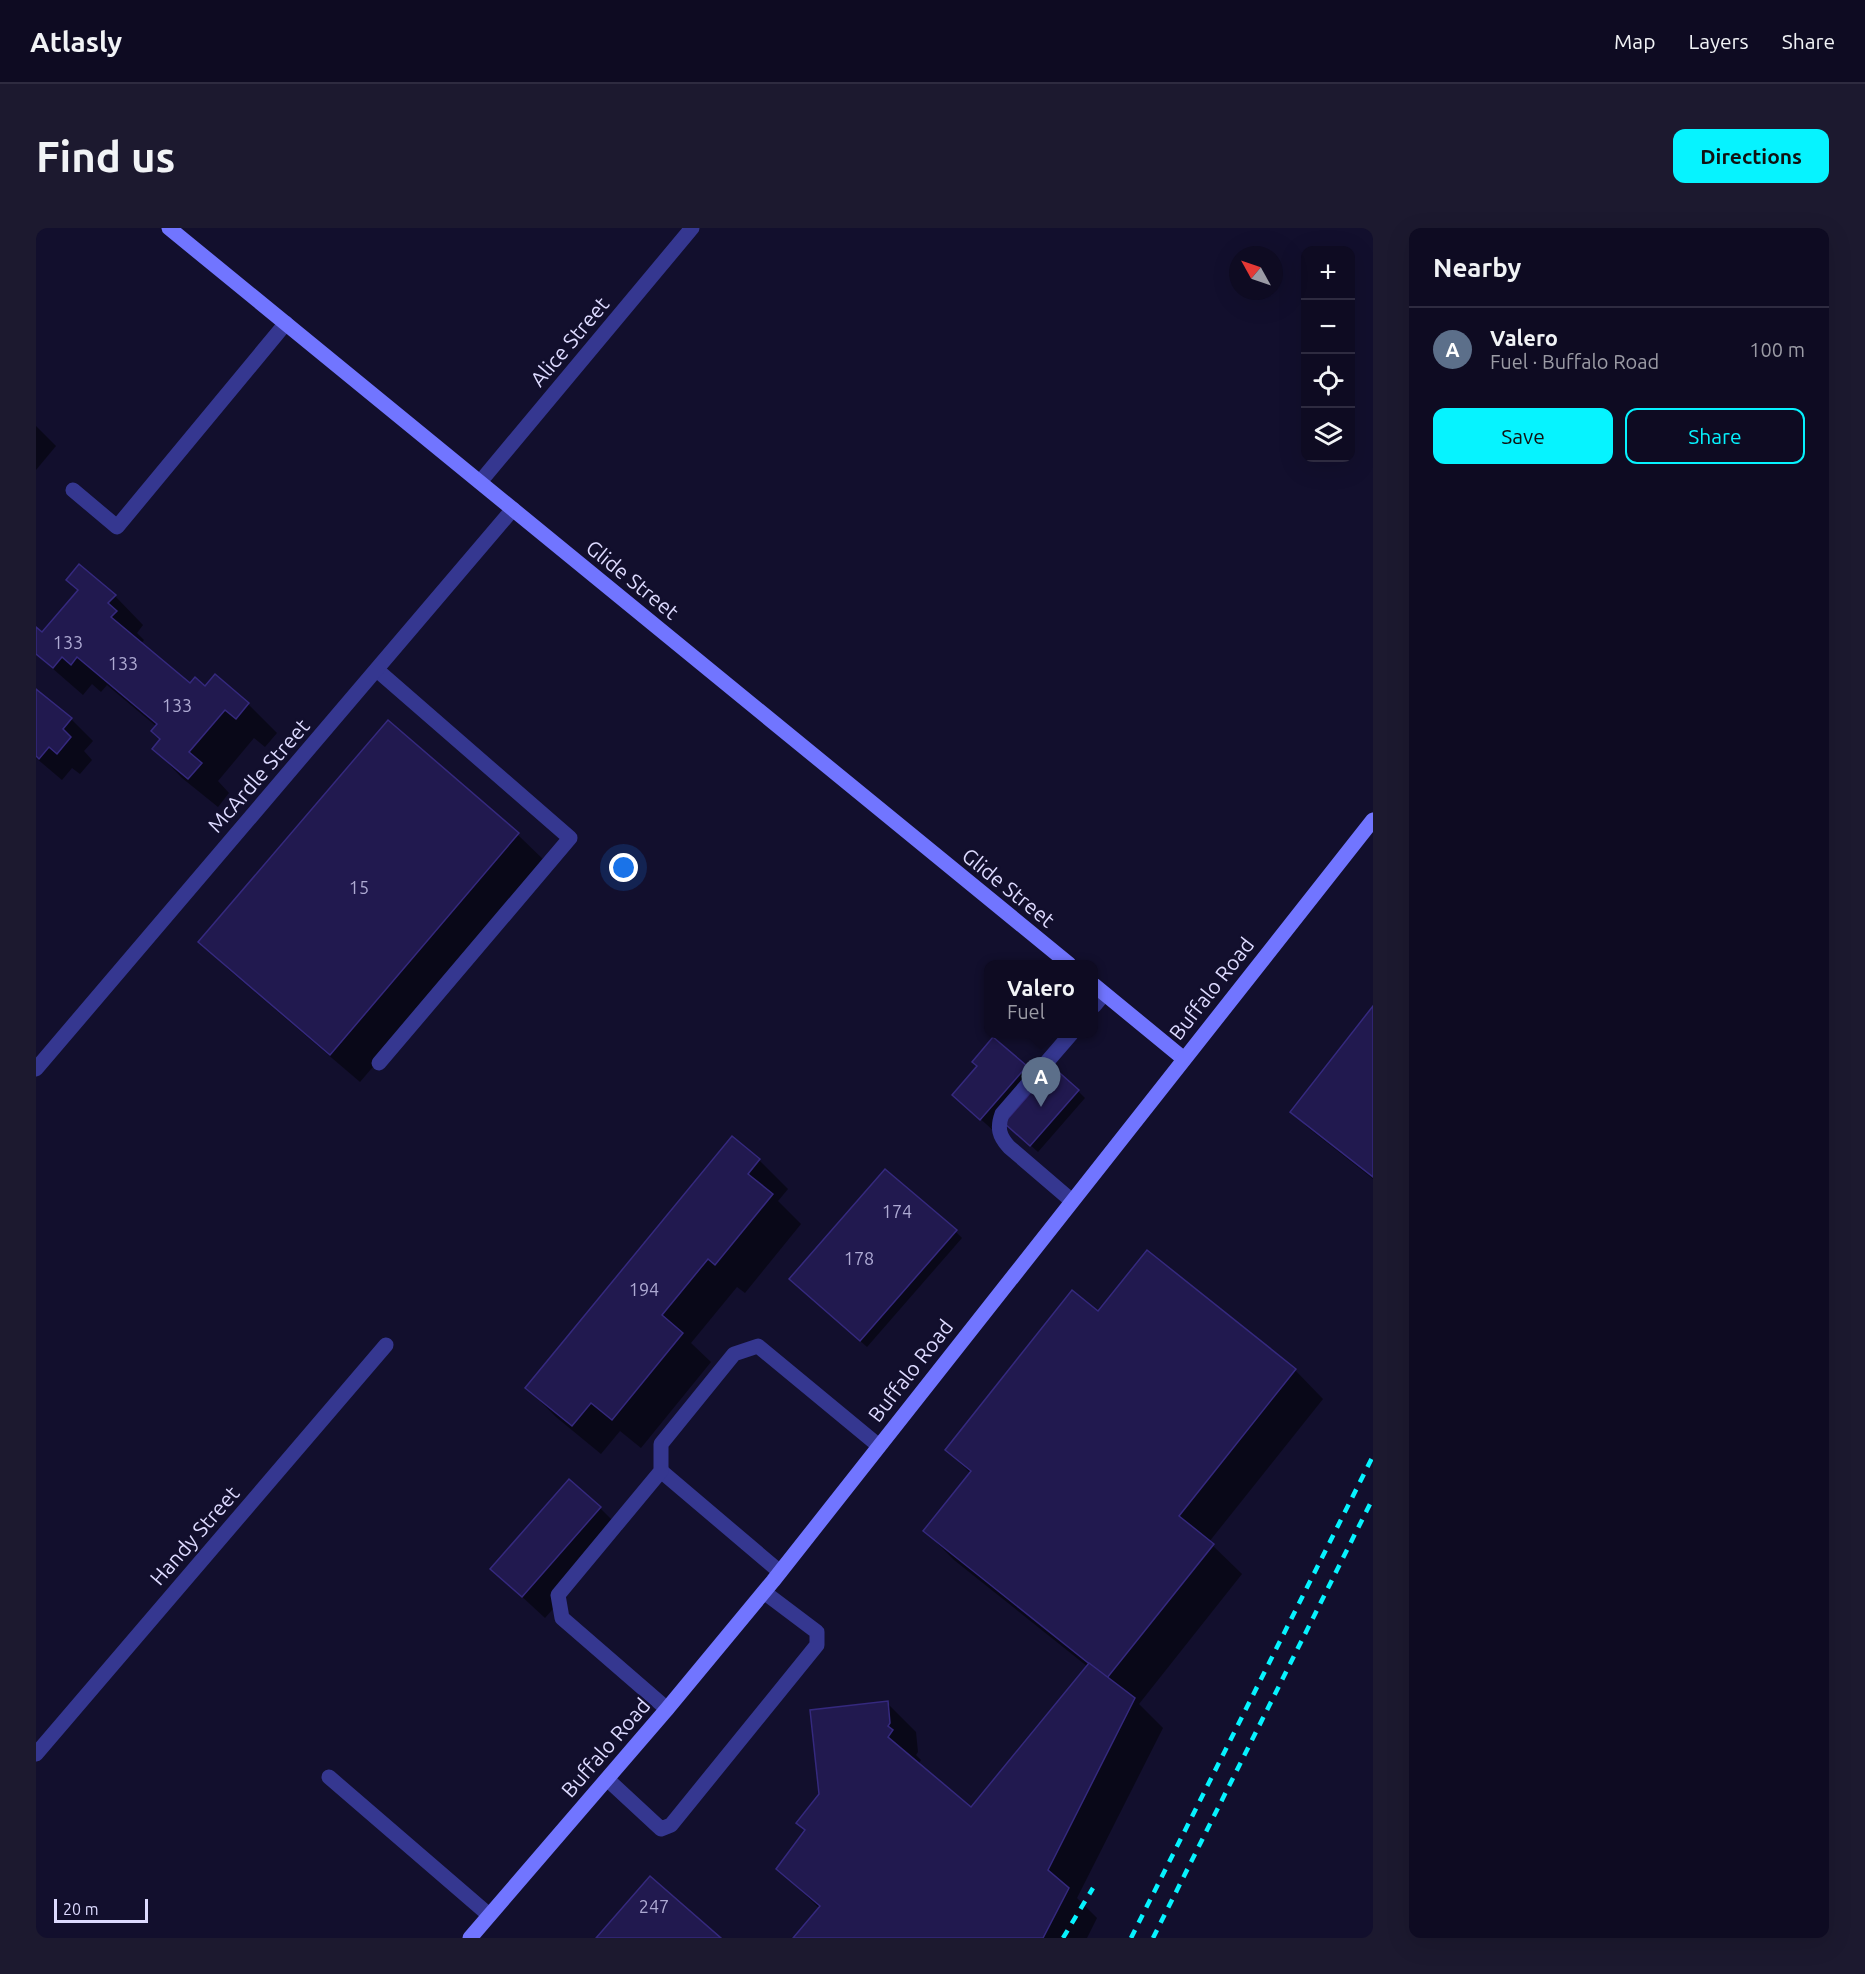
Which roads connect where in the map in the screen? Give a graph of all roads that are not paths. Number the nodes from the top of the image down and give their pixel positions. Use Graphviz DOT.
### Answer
graph roads {
  1 [pos="170,228"];
  2 [pos="692,228"];
  3 [pos="286,323"];
  4 [pos="480,482"];
  5 [pos="73,490"];
  6 [pos="513,509"];
  7 [pos="377,670"];
  8 [pos="1373,820"];
  9 [pos="1064,960"];
  10 [pos="1099,989"];
  11 [pos="1068,1038"];
  12 [pos="1184,1059"];
  13 [pos="379,1063"];
  14 [pos="36,1068"];
  15 [pos="1072,1201"];
  16 [pos="386,1345"];
  17 [pos="879,1446"];
  18 [pos="661,1471"];
  19 [pos="780,1572"];
  20 [pos="764,1592"];
  21 [pos="667,1709"];
  22 [pos="36,1754"];
  23 [pos="329,1777"];
  24 [pos="607,1779"];
  25 [pos="489,1915"];
  26 [pos="470,1938"];
  1 -- 3 [label="main road, Glide Street"];
  2 -- 4 [label="street, Alice Street"];
  3 -- 4 [label="main road, Glide Street"];
  3 -- 5 [label="street"];
  4 -- 6 [label="main road, Glide Street"];
  6 -- 7 [label="street, McArdle Street"];
  6 -- 9 [label="main road, Glide Street"];
  7 -- 13 [label="street"];
  7 -- 14 [label="street, McArdle Street"];
  8 -- 12 [label="main road, Buffalo Road"];
  10 -- 12 [label="main road"];
  11 -- 15 [label="street"];
  12 -- 15 [label="main road, Buffalo Road"];
  15 -- 17 [label="main road, Buffalo Road"];
  16 -- 22 [label="street, Handy Street"];
  17 -- 18 [label="street"];
  17 -- 19 [label="main road, Buffalo Road"];
  18 -- 19 [label="street"];
  18 -- 21 [label="street"];
  19 -- 20 [label="main road, Buffalo Road"];
  20 -- 21 [label="main road, Buffalo Road"];
  20 -- 24 [label="street"];
  21 -- 24 [label="main road, Buffalo Road"];
  23 -- 25 [label="street"];
  24 -- 25 [label="main road, Buffalo Road"];
  25 -- 26 [label="main road, Buffalo Road"];
}
